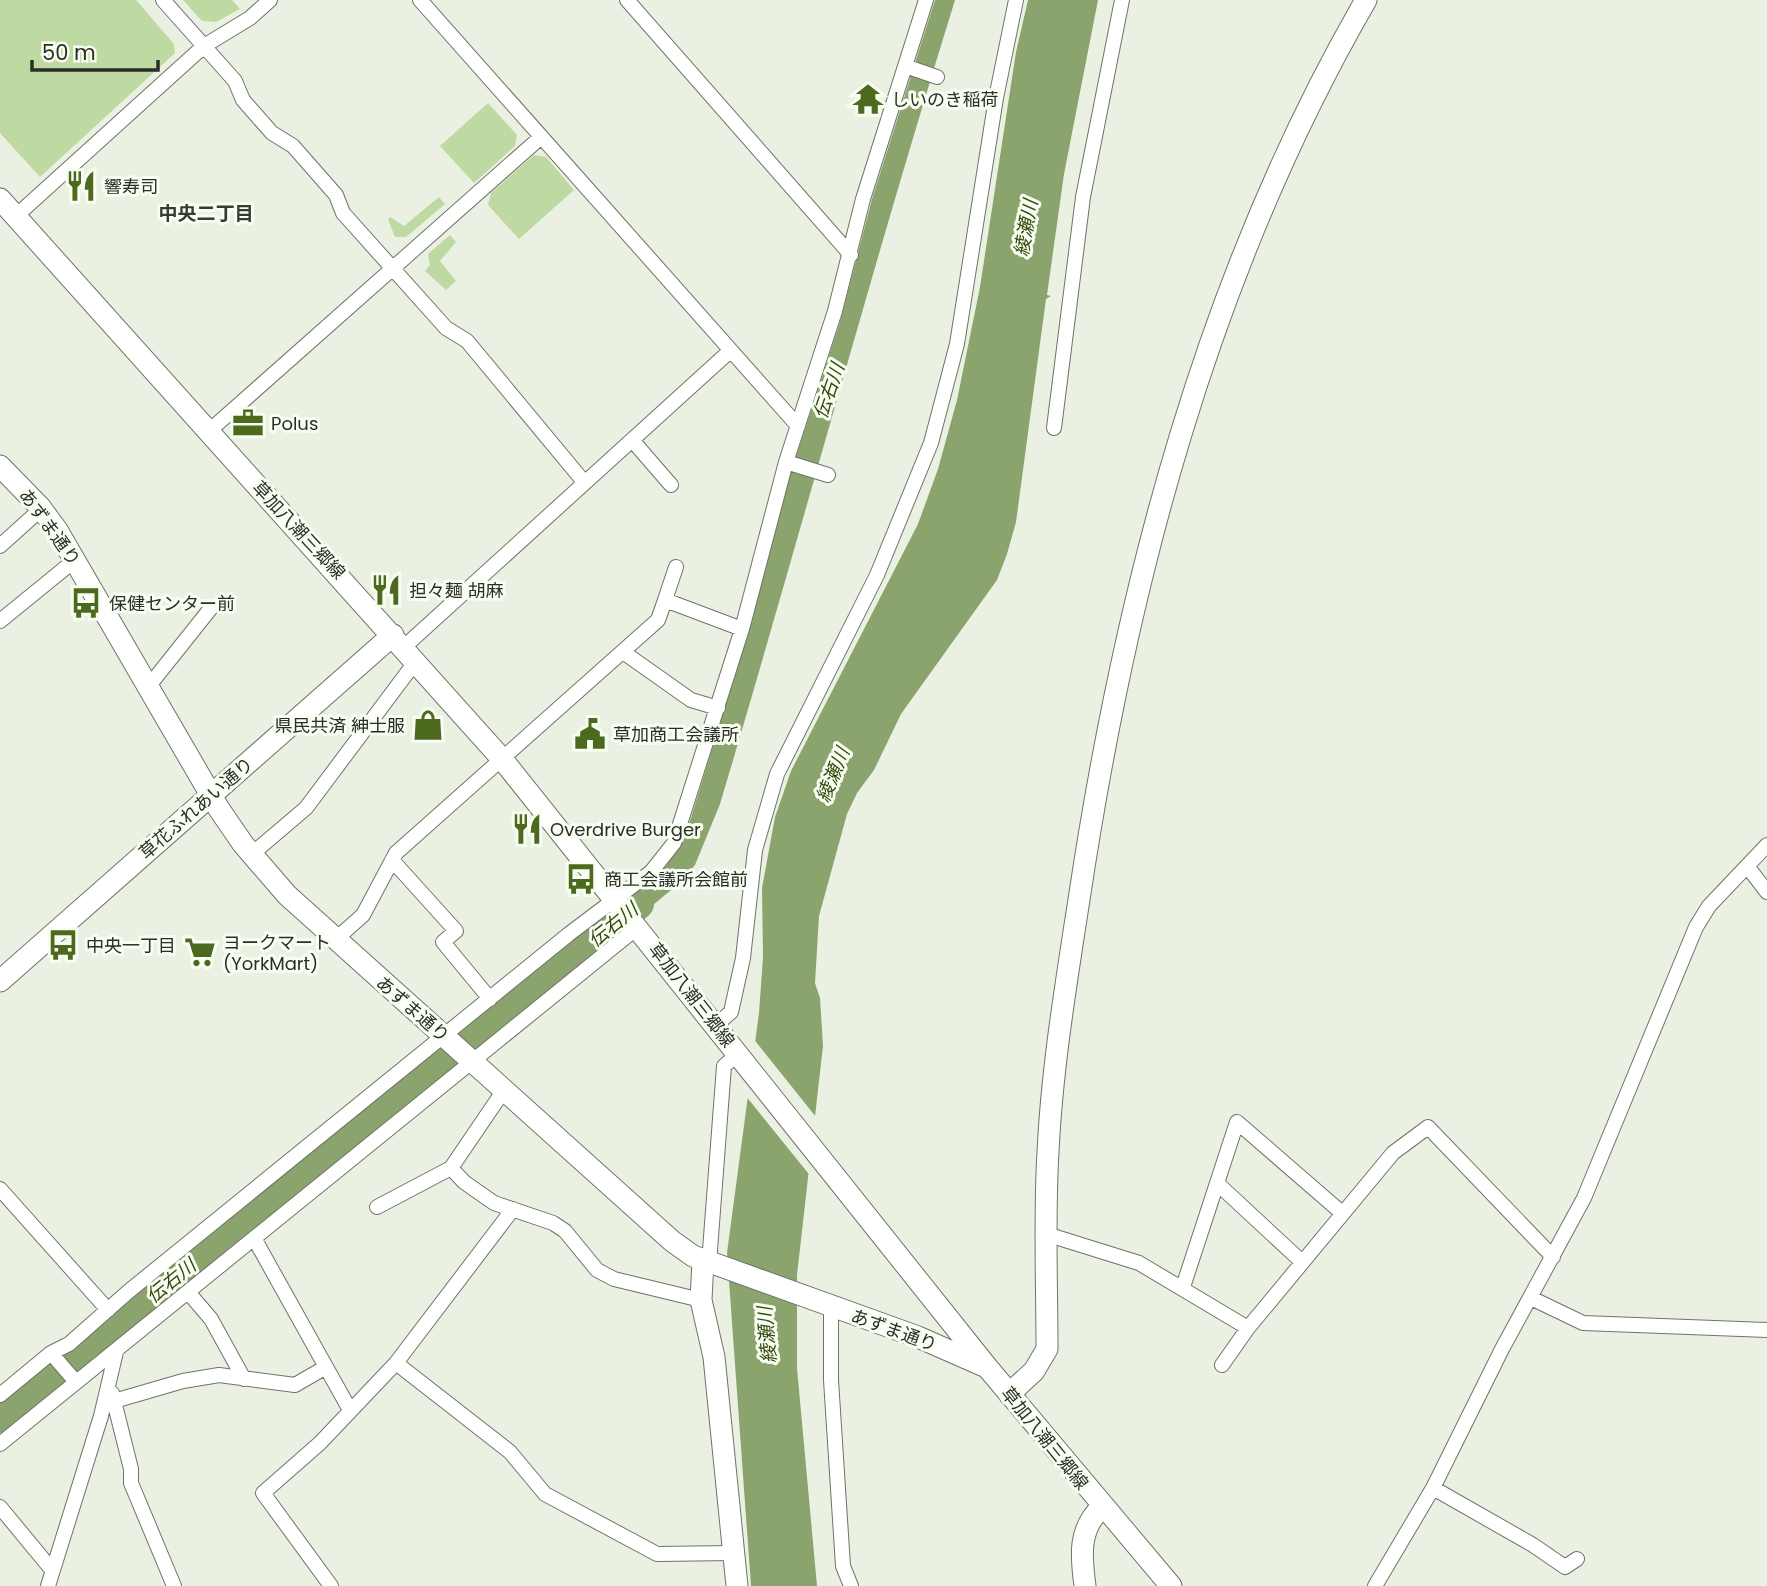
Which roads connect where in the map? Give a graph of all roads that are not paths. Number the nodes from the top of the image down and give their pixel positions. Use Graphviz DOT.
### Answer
graph roads {
  1 [pos="163,0"];
  2 [pos="270,0"];
  3 [pos="420,0"];
  4 [pos="627,0"];
  5 [pos="926,0"];
  6 [pos="1016,0"];
  7 [pos="1122,0"];
  8 [pos="1366,0"];
  9 [pos="204,46"];
  10 [pos="905,66"];
  11 [pos="937,77"];
  12 [pos="541,137"];
  13 [pos="0,199"];
  14 [pos="16,216"];
  15 [pos="851,255"];
  16 [pos="393,268"];
  17 [pos="730,351"];
  18 [pos="798,426"];
  19 [pos="1054,428"];
  20 [pos="208,432"];
  21 [pos="632,440"];
  22 [pos="788,463"];
  23 [pos="0,466"];
  24 [pos="823,474"];
  25 [pos="584,482"];
  26 [pos="671,485"];
  27 [pos="41,509"];
  28 [pos="0,546"];
  29 [pos="75,560"];
  30 [pos="676,567"];
  31 [pos="665,600"];
  32 [pos="211,608"];
  33 [pos="0,621"];
  34 [pos="742,629"];
  35 [pos="404,648"];
  36 [pos="623,652"];
  37 [pos="148,687"];
  38 [pos="718,708"];
  39 [pos="502,759"];
  40 [pos="211,795"];
  41 [pos="1767,845"];
  42 [pos="252,854"];
  43 [pos="392,860"];
  44 [pos="1747,866"];
  45 [pos="1767,892"];
  46 [pos="617,901"];
  47 [pos="636,924"];
  48 [pos="335,940"];
  49 [pos="0,981"];
  50 [pos="490,999"];
  51 [pos="716,1025"];
  52 [pos="446,1038"];
  53 [pos="736,1050"];
  54 [pos="469,1059"];
  55 [pos="504,1090"];
  56 [pos="451,1168"];
  57 [pos="1219,1185"];
  58 [pos="0,1189"];
  59 [pos="377,1207"];
  60 [pos="513,1209"];
  61 [pos="1342,1213"];
  62 [pos="1046,1234"];
  63 [pos="254,1238"];
  64 [pos="1553,1257"];
  65 [pos="1302,1262"];
  66 [pos="713,1264"];
  67 [pos="1183,1287"];
  68 [pos="188,1292"];
  69 [pos="1531,1298"];
  70 [pos="701,1300"];
  71 [pos="823,1304"];
  72 [pos="108,1310"];
  73 [pos="1248,1328"];
  74 [pos="1767,1330"];
  75 [pos="116,1352"];
  76 [pos="51,1353"];
  77 [pos="396,1363"];
  78 [pos="1222,1365"];
  79 [pos="326,1367"];
  80 [pos="987,1367"];
  81 [pos="244,1379"];
  82 [pos="76,1382"];
  83 [pos="109,1385"];
  84 [pos="1009,1394"];
  85 [pos="0,1395"];
  86 [pos="114,1401"];
  87 [pos="350,1410"];
  88 [pos="0,1444"];
  89 [pos="1433,1488"];
  90 [pos="0,1507"];
  91 [pos="1101,1507"];
  92 [pos="733,1553"];
  93 [pos="1577,1559"];
  94 [pos="52,1570"];
  95 [pos="48,1586"];
  96 [pos="174,1586"];
  97 [pos="331,1586"];
  98 [pos="737,1586"];
  99 [pos="851,1586"];
  100 [pos="1085,1586"];
  101 [pos="1171,1586"];
  102 [pos="1375,1586"];
  1 -- 9 [label="street"];
  2 -- 9 [label="street"];
  3 -- 12 [label="street"];
  4 -- 15 [label="street"];
  5 -- 10 [label="street"];
  6 -- 51 [label="street"];
  7 -- 19 [label="street"];
  8 -- 62 [label="street"];
  9 -- 14 [label="street"];
  9 -- 16 [label="street"];
  10 -- 11 [label="street"];
  10 -- 15 [label="street"];
  12 -- 16 [label="street"];
  12 -- 17 [label="street"];
  13 -- 14 [label="street, 草加八潮三郷線"];
  14 -- 20 [label="street, 草加八潮三郷線"];
  15 -- 18 [label="street"];
  16 -- 20 [label="street"];
  16 -- 25 [label="street"];
  17 -- 18 [label="street"];
  17 -- 21 [label="street"];
  18 -- 22 [label="street"];
  20 -- 35 [label="street, 草加八潮三郷線"];
  21 -- 25 [label="street"];
  21 -- 26 [label="street"];
  22 -- 24 [label="street"];
  22 -- 34 [label="street"];
  23 -- 27 [label="street, あずま通り"];
  25 -- 35 [label="street"];
  27 -- 28 [label="street"];
  27 -- 29 [label="street, あずま通り"];
  29 -- 33 [label="street"];
  29 -- 37 [label="street, あずま通り"];
  30 -- 31 [label="street"];
  31 -- 34 [label="street"];
  31 -- 36 [label="street"];
  32 -- 37 [label="street"];
  34 -- 38 [label="street"];
  35 -- 39 [label="street, 草加八潮三郷線"];
  35 -- 40 [label="street, 草花ふれあい通り"];
  35 -- 42 [label="street"];
  36 -- 38 [label="street"];
  36 -- 39 [label="street"];
  37 -- 40 [label="street, あずま通り"];
  38 -- 46 [label="street"];
  39 -- 43 [label="street"];
  39 -- 46 [label="street, 草加八潮三郷線"];
  40 -- 42 [label="street, あずま通り"];
  40 -- 49 [label="street, 草花ふれあい通り"];
  41 -- 44 [label="street"];
  42 -- 48 [label="street, あずま通り"];
  43 -- 48 [label="street"];
  43 -- 50 [label="street"];
  44 -- 45 [label="street"];
  44 -- 64 [label="street"];
  46 -- 47 [label="street, 草加八潮三郷線"];
  46 -- 50 [label="street"];
  47 -- 51 [label="street, 草加八潮三郷線"];
  47 -- 54 [label="street"];
  48 -- 52 [label="street, あずま通り"];
  50 -- 52 [label="street"];
  51 -- 53 [label="street, 草加八潮三郷線"];
  52 -- 54 [label="street, あずま通り"];
  52 -- 72 [label="street"];
  53 -- 66 [label="street"];
  53 -- 80 [label="street, 草加八潮三郷線"];
  54 -- 55 [label="street, あずま通り"];
  54 -- 63 [label="street"];
  55 -- 56 [label="street"];
  55 -- 66 [label="street, あずま通り"];
  56 -- 59 [label="street"];
  56 -- 60 [label="street"];
  57 -- 61 [label="street"];
  57 -- 65 [label="street"];
  57 -- 67 [label="street"];
  58 -- 72 [label="street"];
  60 -- 70 [label="street"];
  60 -- 77 [label="street"];
  61 -- 64 [label="street"];
  61 -- 65 [label="street"];
  62 -- 67 [label="street"];
  62 -- 84 [label="street"];
  63 -- 68 [label="street"];
  63 -- 79 [label="street"];
  64 -- 69 [label="street"];
  65 -- 73 [label="street"];
  66 -- 70 [label="street"];
  66 -- 71 [label="street, あずま通り"];
  67 -- 73 [label="street"];
  68 -- 75 [label="street"];
  68 -- 81 [label="street"];
  69 -- 74 [label="street"];
  69 -- 89 [label="street"];
  70 -- 92 [label="street"];
  71 -- 80 [label="street, あずま通り"];
  71 -- 99 [label="street"];
  72 -- 76 [label="street"];
  73 -- 78 [label="street"];
  75 -- 82 [label="street"];
  75 -- 83 [label="street"];
  76 -- 82 [label="street"];
  76 -- 85 [label="street"];
  77 -- 87 [label="street"];
  77 -- 92 [label="street"];
  79 -- 81 [label="street"];
  79 -- 87 [label="street"];
  80 -- 84 [label="street, 草加八潮三郷線"];
  81 -- 86 [label="street"];
  82 -- 88 [label="street"];
  83 -- 86 [label="street"];
  83 -- 94 [label="street"];
  84 -- 91 [label="street, 草加八潮三郷線"];
  86 -- 96 [label="street"];
  87 -- 97 [label="street"];
  89 -- 93 [label="street"];
  89 -- 102 [label="street"];
  90 -- 94 [label="street"];
  91 -- 100 [label="street"];
  91 -- 101 [label="street, 草加八潮三郷線"];
  92 -- 98 [label="street"];
  94 -- 95 [label="street"];
}
